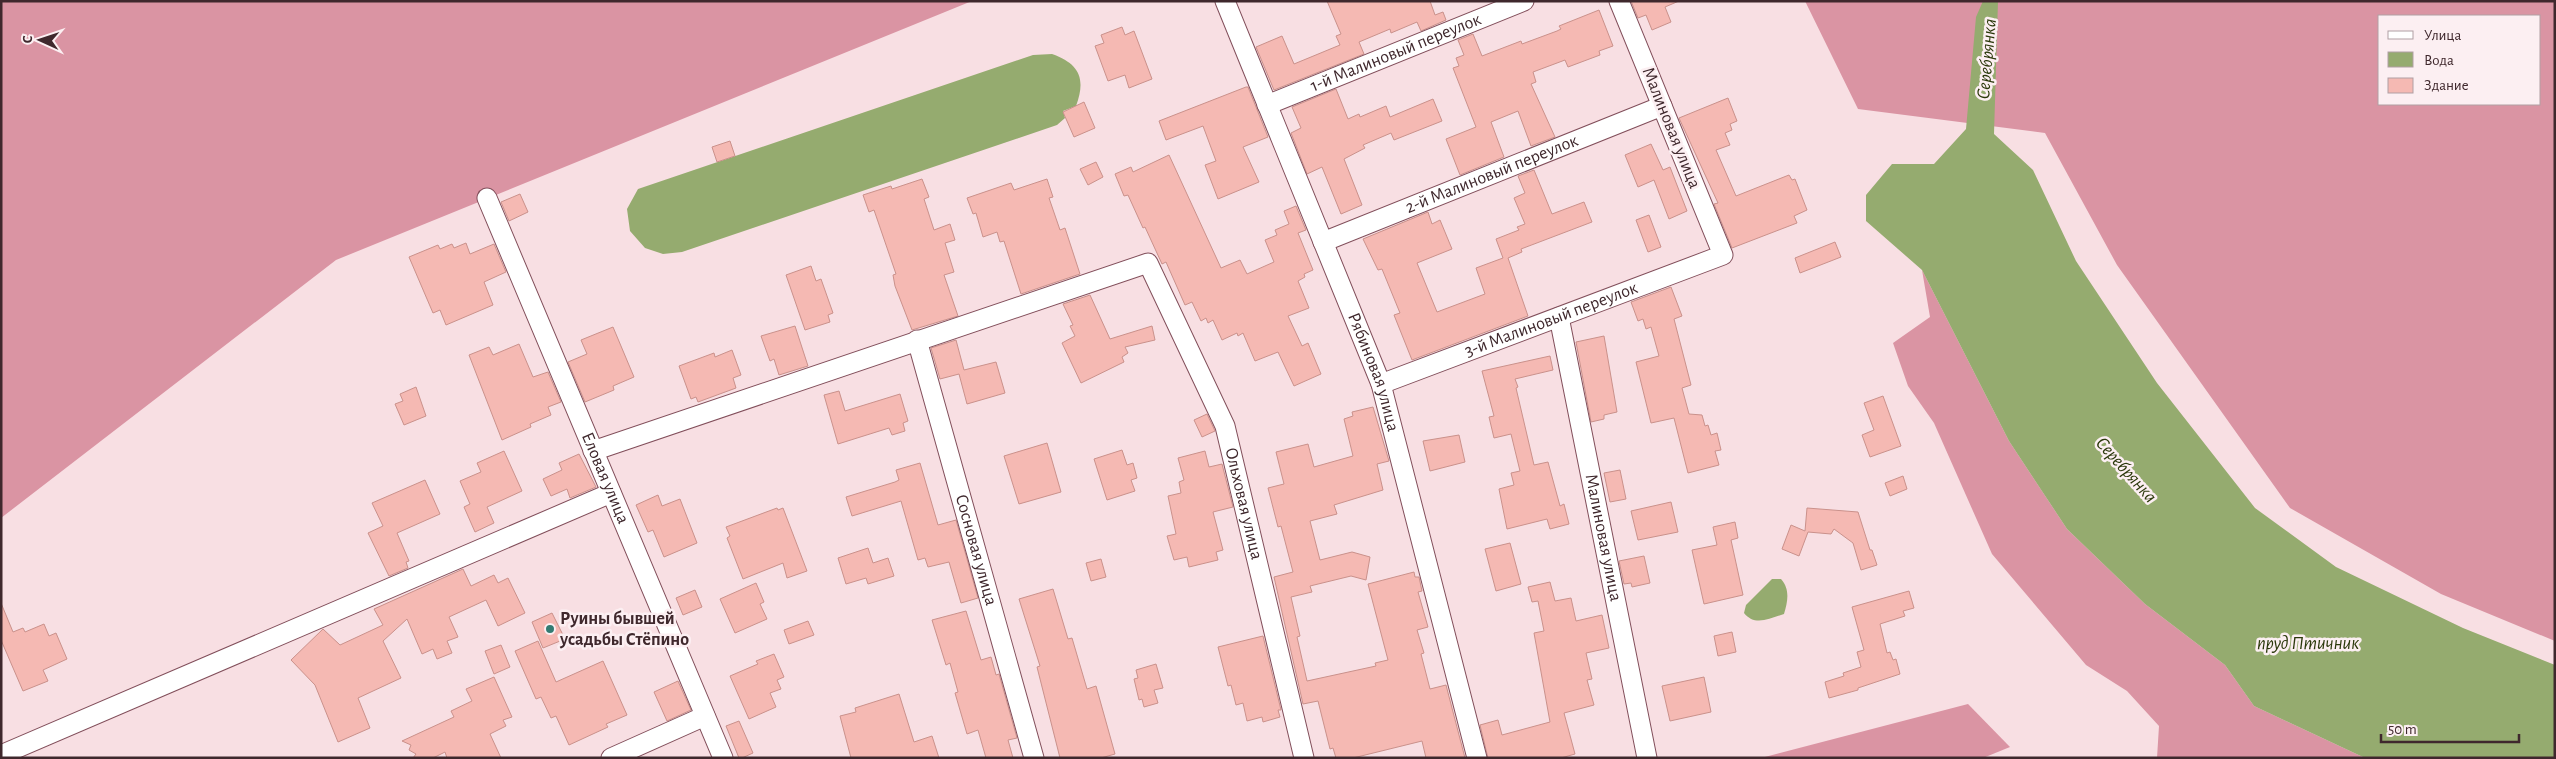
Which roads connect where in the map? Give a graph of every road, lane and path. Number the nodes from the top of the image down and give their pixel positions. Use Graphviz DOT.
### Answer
graph roads {
  1 [pos="1226,1"];
  2 [pos="1524,1"];
  3 [pos="1619,1"];
  4 [pos="1268,105"];
  5 [pos="1662,106"];
  6 [pos="487,198"];
  7 [pos="1323,242"];
  8 [pos="1724,255"];
  9 [pos="1558,317"];
  10 [pos="917,340"];
  11 [pos="1381,384"];
  12 [pos="594,451"];
  13 [pos="611,493"];
  14 [pos="705,716"];
  15 [pos="1,755"];
  16 [pos="611,758"];
  17 [pos="723,758"];
  18 [pos="1034,758"];
  19 [pos="1304,758"];
  20 [pos="1477,758"];
  21 [pos="1646,758"];
  1 -- 4 [label="street, Рябиновая улица"];
  2 -- 4 [label="street, 1-й Малиновый переулок"];
  3 -- 5 [label="street, Малиновая улица"];
  4 -- 7 [label="street, Рябиновая улица"];
  5 -- 7 [label="street, 2-й Малиновый переулок"];
  5 -- 8 [label="street, Малиновая улица"];
  6 -- 12 [label="street, Еловая улица"];
  7 -- 11 [label="street, Рябиновая улица"];
  8 -- 9 [label="street, 3-й Малиновый переулок"];
  9 -- 11 [label="street, 3-й Малиновый переулок"];
  9 -- 21 [label="street, Малиновая улица"];
  10 -- 12 [label="street"];
  10 -- 18 [label="street, Сосновая улица"];
  10 -- 19 [label="street, Ольховая улица"];
  11 -- 20 [label="street, Рябиновая улица"];
  12 -- 13 [label="street, Еловая улица"];
  13 -- 14 [label="street, Еловая улица"];
  13 -- 15 [label="street"];
  14 -- 16 [label="street"];
  14 -- 17 [label="street, Еловая улица"];
}
